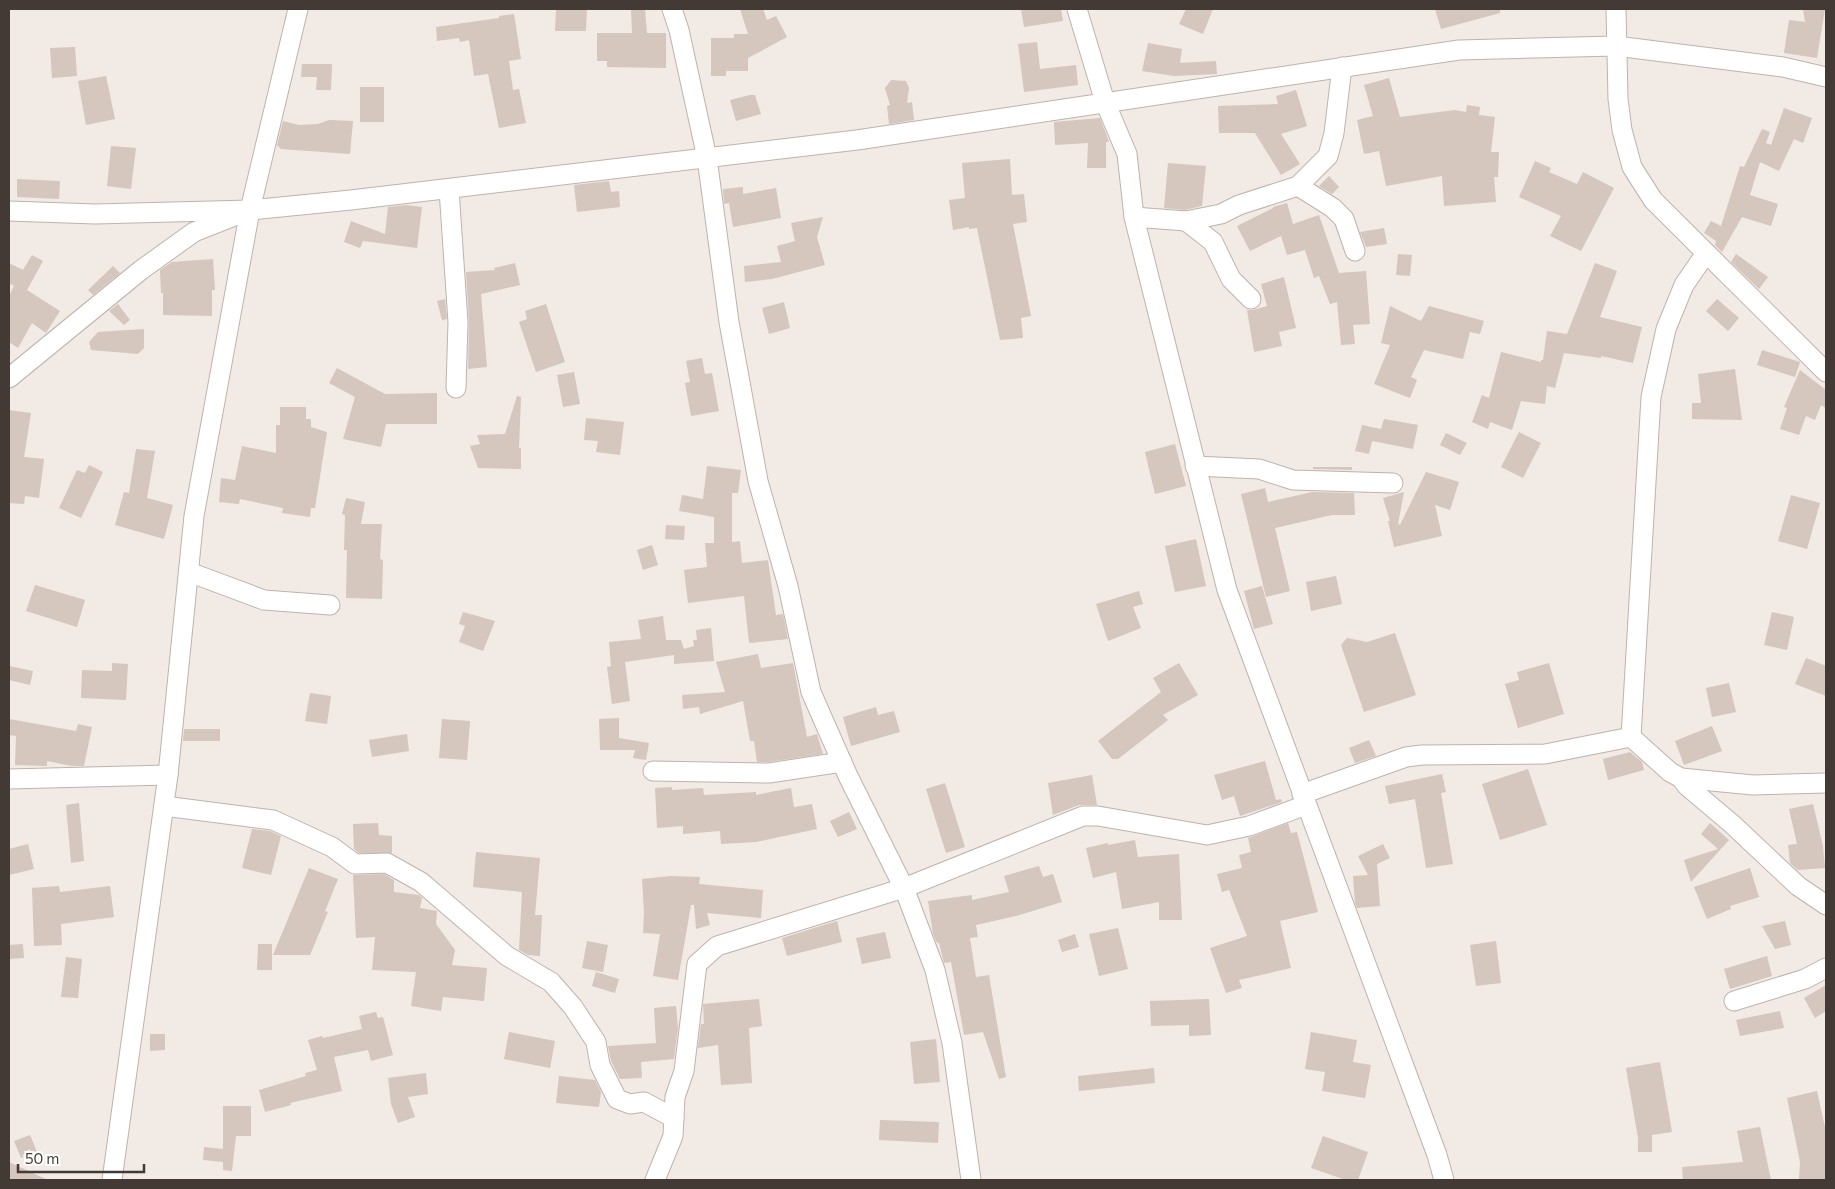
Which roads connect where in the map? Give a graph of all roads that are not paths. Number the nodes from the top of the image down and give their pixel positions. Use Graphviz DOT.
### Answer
graph roads {
  1 [pos="298,9"];
  2 [pos="672,9"];
  3 [pos="1078,9"];
  4 [pos="1616,9"];
  5 [pos="1616,46"];
  6 [pos="1342,67"];
  7 [pos="1826,77"];
  8 [pos="1105,102"];
  9 [pos="707,158"];
  10 [pos="1298,186"];
  11 [pos="449,189"];
  12 [pos="250,210"];
  13 [pos="9,211"];
  14 [pos="1220,214"];
  15 [pos="1134,217"];
  16 [pos="1186,221"];
  17 [pos="1213,242"];
  18 [pos="1355,252"];
  19 [pos="1706,253"];
  20 [pos="1251,299"];
  21 [pos="1826,372"];
  22 [pos="9,378"];
  23 [pos="456,388"];
  24 [pos="1196,466"];
  25 [pos="1393,483"];
  26 [pos="189,572"];
  27 [pos="330,605"];
  28 [pos="1631,737"];
  29 [pos="842,762"];
  30 [pos="652,771"];
  31 [pos="168,775"];
  32 [pos="1682,778"];
  33 [pos="9,779"];
  34 [pos="1826,783"];
  35 [pos="1304,799"];
  36 [pos="164,806"];
  37 [pos="904,888"];
  38 [pos="1826,905"];
  39 [pos="1826,968"];
  40 [pos="1734,1001"];
  41 [pos="674,1118"];
  42 [pos="112,1180"];
  43 [pos="655,1180"];
  44 [pos="971,1180"];
  45 [pos="1444,1180"];
  1 -- 12 [label="street"];
  2 -- 9 [label="street"];
  3 -- 8 [label="street"];
  4 -- 5 [label="street"];
  5 -- 6 [label="street"];
  5 -- 7 [label="street"];
  5 -- 19 [label="street"];
  6 -- 8 [label="street"];
  6 -- 10 [label="street"];
  8 -- 9 [label="street"];
  8 -- 15 [label="street"];
  9 -- 11 [label="street"];
  9 -- 29 [label="street"];
  10 -- 14 [label="street"];
  10 -- 18 [label="street"];
  11 -- 12 [label="street"];
  11 -- 23 [label="street"];
  12 -- 13 [label="street"];
  12 -- 22 [label="street"];
  12 -- 26 [label="street"];
  14 -- 16 [label="street"];
  14 -- 17 [label="street"];
  15 -- 16 [label="street"];
  15 -- 24 [label="street"];
  16 -- 17 [label="street"];
  17 -- 20 [label="street"];
  19 -- 21 [label="street"];
  19 -- 28 [label="street"];
  24 -- 25 [label="street"];
  24 -- 35 [label="street"];
  26 -- 27 [label="street"];
  26 -- 31 [label="street"];
  28 -- 32 [label="street"];
  28 -- 35 [label="street"];
  29 -- 30 [label="street"];
  29 -- 37 [label="street"];
  31 -- 33 [label="street"];
  31 -- 36 [label="street"];
  32 -- 34 [label="street"];
  32 -- 38 [label="street"];
  35 -- 37 [label="street"];
  35 -- 45 [label="street"];
  36 -- 41 [label="street"];
  36 -- 42 [label="street"];
  37 -- 41 [label="street"];
  37 -- 44 [label="street"];
  39 -- 40 [label="street"];
  41 -- 43 [label="street"];
}
